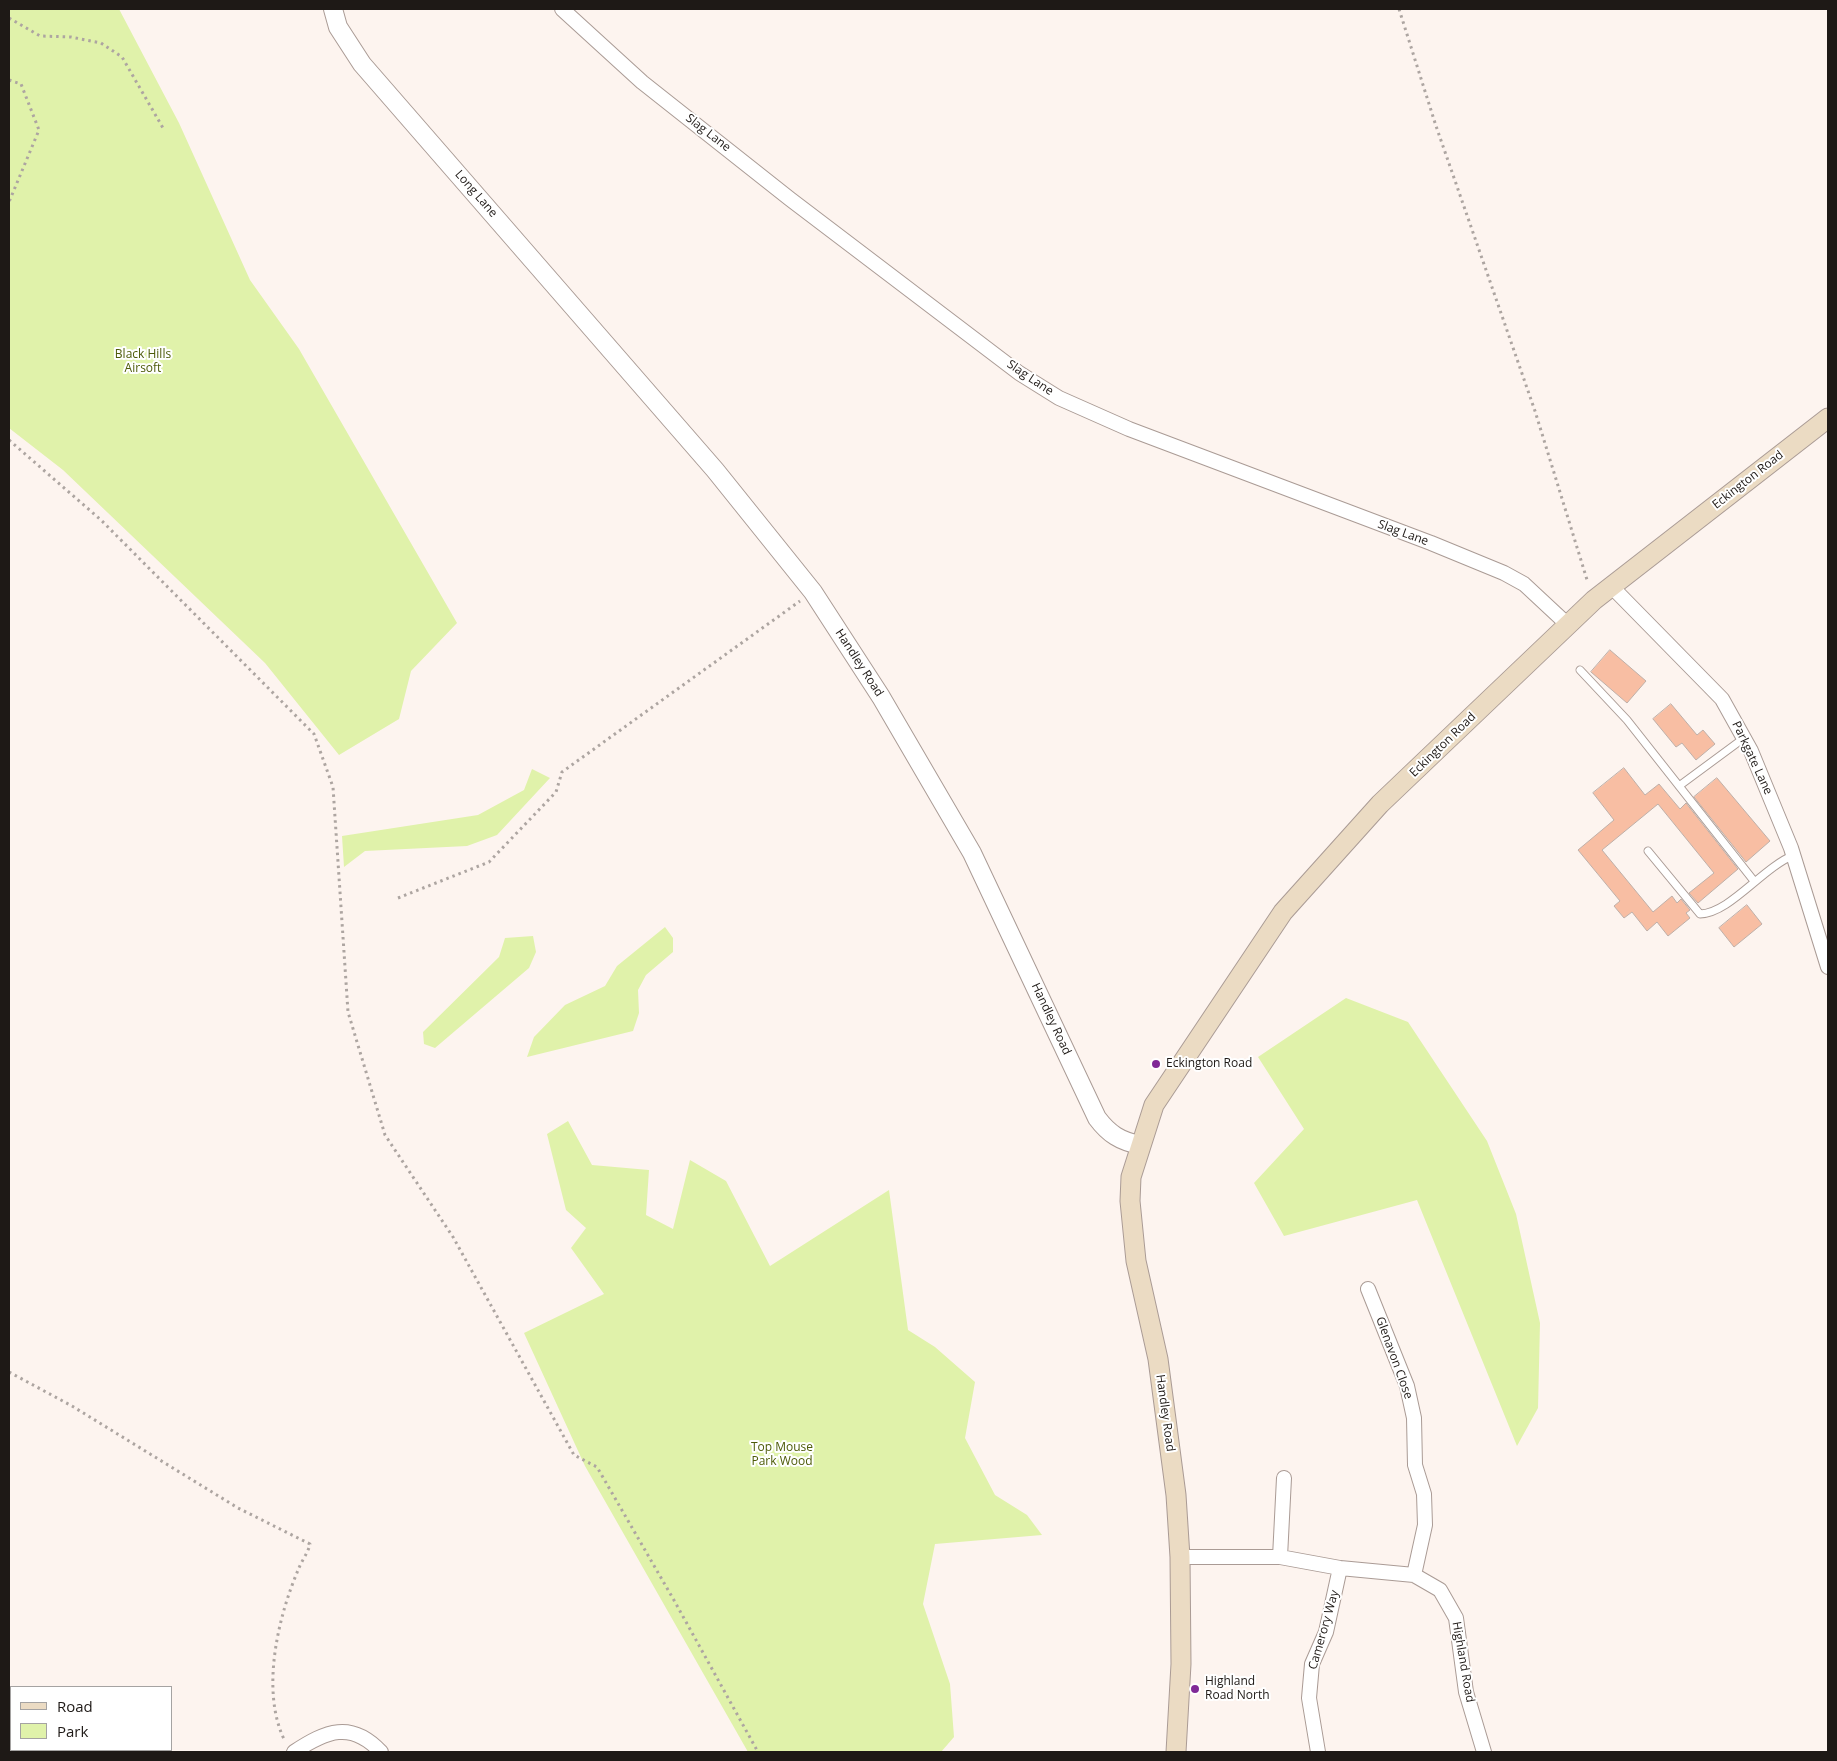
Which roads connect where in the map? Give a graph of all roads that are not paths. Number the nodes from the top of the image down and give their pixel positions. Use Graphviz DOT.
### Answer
graph roads {
  1 [pos="334,9"];
  2 [pos="562,9"];
  3 [pos="631,372"];
  4 [pos="1828,418"];
  5 [pos="1612,588"];
  6 [pos="1568,625"];
  7 [pos="1580,670"];
  8 [pos="1744,738"];
  9 [pos="1679,786"];
  10 [pos="1648,851"];
  11 [pos="1794,856"];
  12 [pos="1754,881"];
  13 [pos="1828,967"];
  14 [pos="1140,1145"];
  15 [pos="1368,1289"];
  16 [pos="1284,1478"];
  17 [pos="1280,1556"];
  18 [pos="1180,1557"];
  19 [pos="1340,1568"];
  20 [pos="1414,1575"];
  21 [pos="290,1749"];
  22 [pos="381,1752"];
  23 [pos="1176,1752"];
  24 [pos="1318,1752"];
  25 [pos="1484,1752"];
  1 -- 3 [label="street, Long Lane"];
  2 -- 6 [label="street, Slag Lane"];
  3 -- 14 [label="street, Handley Road"];
  4 -- 5 [label="main road, Eckington Road"];
  5 -- 6 [label="main road, Eckington Road"];
  5 -- 8 [label="street, Parkgate Lane"];
  6 -- 14 [label="main road, Eckington Road"];
  7 -- 9 [label="lane"];
  8 -- 9 [label="lane"];
  8 -- 11 [label="street, Parkgate Lane"];
  9 -- 12 [label="lane"];
  10 -- 12 [label="lane"];
  11 -- 12 [label="lane"];
  11 -- 13 [label="street, Parkgate Lane"];
  14 -- 18 [label="main road, Handley Road"];
  15 -- 20 [label="street, Glenavon Close"];
  16 -- 17 [label="street"];
  17 -- 18 [label="street, Highland Road"];
  17 -- 19 [label="street, Highland Road"];
  18 -- 23 [label="main road, Handley Road"];
  19 -- 20 [label="street, Highland Road"];
  19 -- 24 [label="street, Camerory Way"];
  20 -- 25 [label="street, Highland Road"];
  21 -- 22 [label="street"];
}
